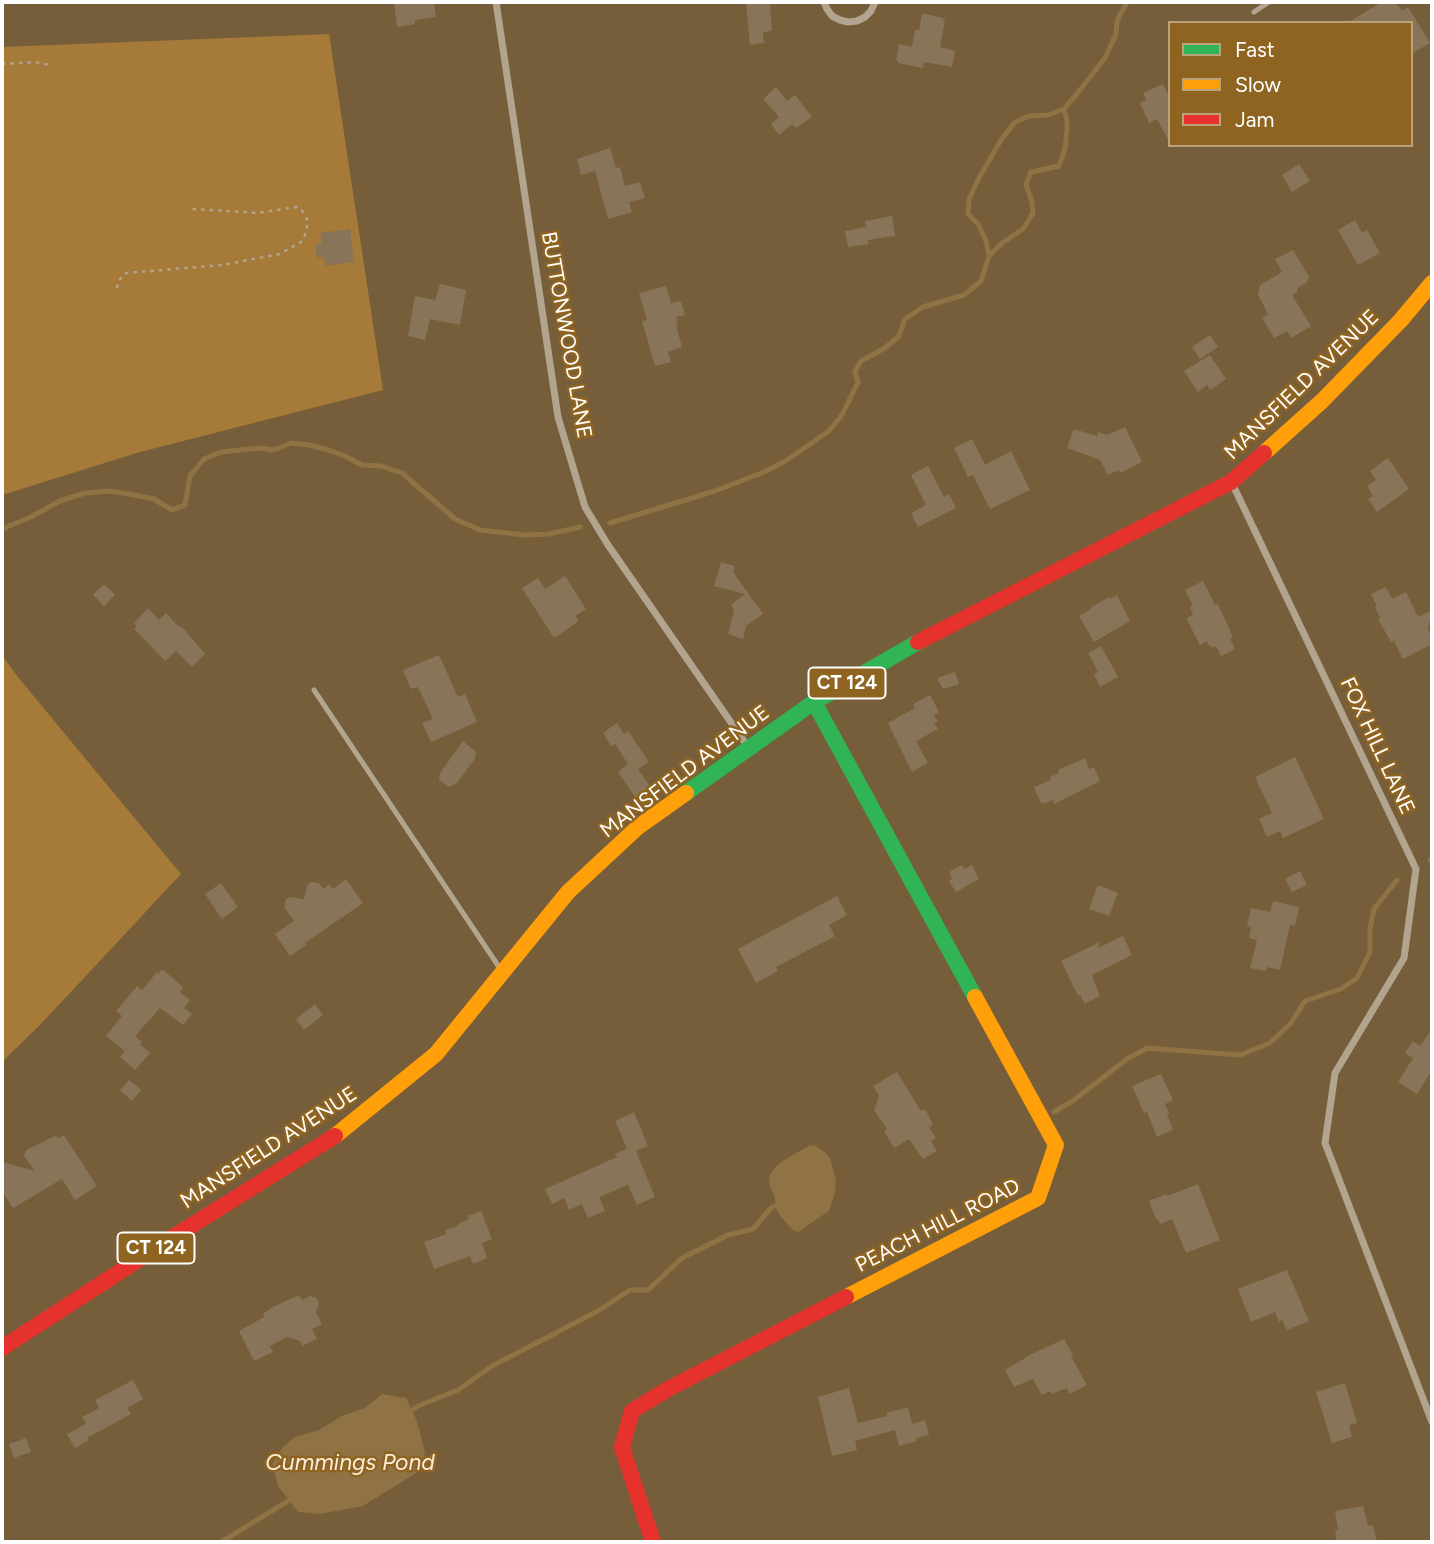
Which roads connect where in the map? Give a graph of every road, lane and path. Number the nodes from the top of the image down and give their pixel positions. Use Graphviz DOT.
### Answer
graph roads {
  1 [pos="496,2"];
  2 [pos="824,2"];
  3 [pos="875,2"];
  4 [pos="1269,2"];
  5 [pos="1254,12"];
  6 [pos="2,64"];
  7 [pos="50,65"];
  8 [pos="192,209"];
  9 [pos="1432,283"];
  10 [pos="117,288"];
  11 [pos="1231,482"];
  12 [pos="314,690"];
  13 [pos="814,702"];
  14 [pos="749,749"];
  15 [pos="503,972"];
  16 [pos="2,1348"];
  17 [pos="1432,1422"];
  18 [pos="653,1542"];
  1 -- 14 [label="street, BUTTONWOOD LANE"];
  2 -- 3 [label="street"];
  4 -- 5 [label="lane"];
  6 -- 7 [label="path"];
  8 -- 10 [label="path"];
  9 -- 11 [label="main road, MANSFIELD AVENUE / CT 124"];
  11 -- 13 [label="main road, MANSFIELD AVENUE / CT 124"];
  11 -- 17 [label="street, FOX HILL LANE"];
  12 -- 15 [label="lane"];
  13 -- 14 [label="main road, MANSFIELD AVENUE / CT 124"];
  13 -- 18 [label="main road, PEACH HILL ROAD"];
  14 -- 15 [label="main road, MANSFIELD AVENUE / CT 124"];
  15 -- 16 [label="main road, MANSFIELD AVENUE / CT 124"];
}
